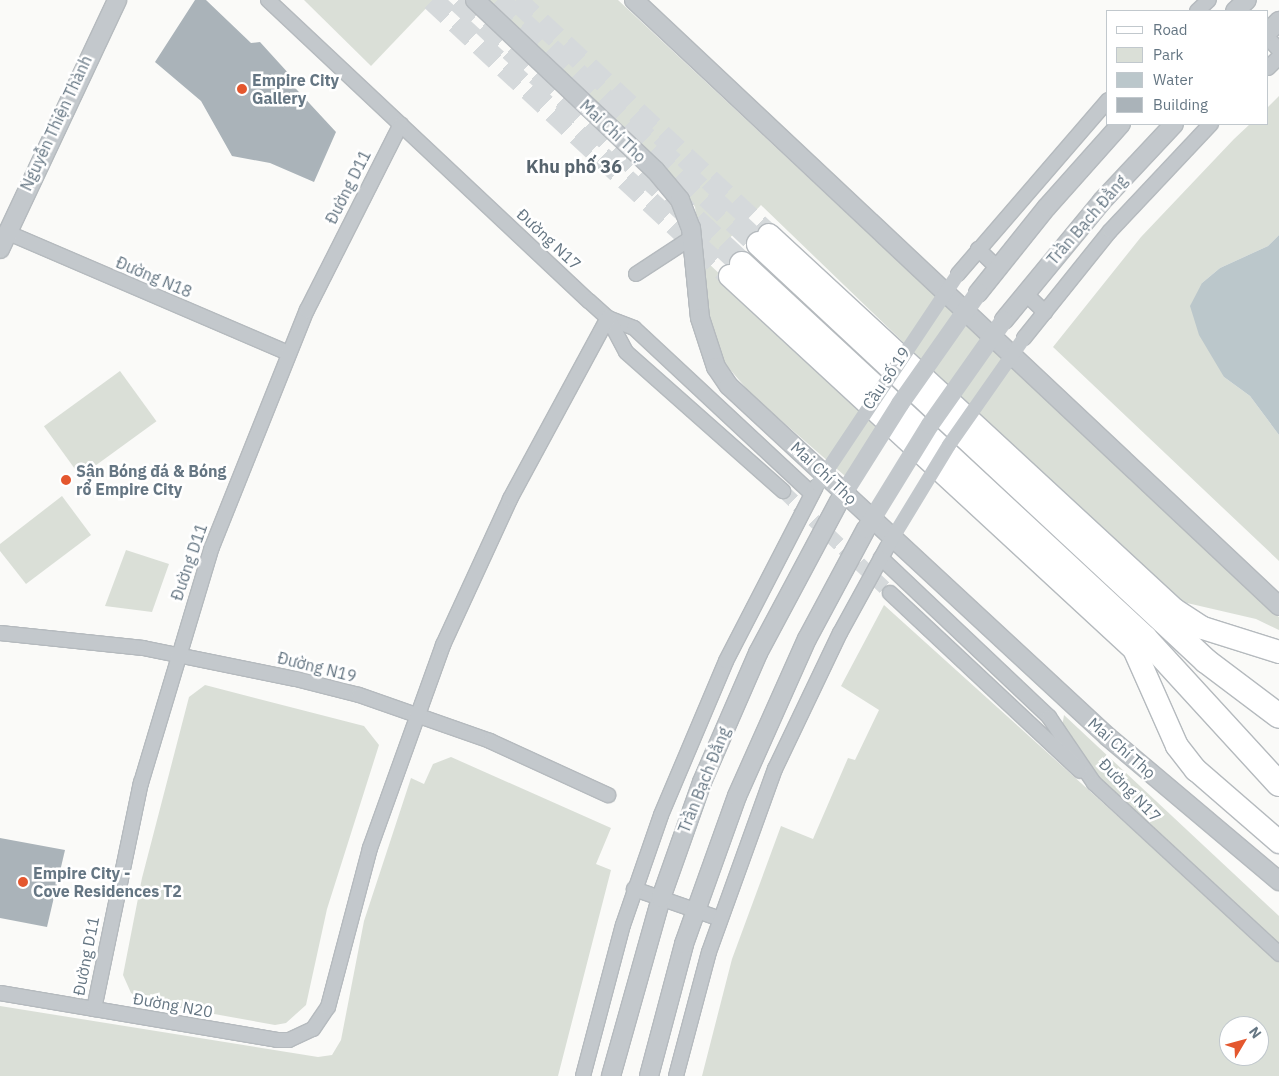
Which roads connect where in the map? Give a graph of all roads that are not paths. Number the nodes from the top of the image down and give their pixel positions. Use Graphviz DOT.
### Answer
graph roads {
  1 [pos="117,0"];
  2 [pos="268,0"];
  3 [pos="475,0"];
  4 [pos="634,0"];
  5 [pos="1209,0"];
  6 [pos="1198,10"];
  7 [pos="1279,21"];
  8 [pos="1269,31"];
  9 [pos="1269,39"];
  10 [pos="1279,50"];
  11 [pos="1279,57"];
  12 [pos="1269,67"];
  13 [pos="1106,102"];
  14 [pos="401,124"];
  15 [pos="1121,125"];
  16 [pos="1173,125"];
  17 [pos="1209,125"];
  18 [pos="6,232"];
  19 [pos="691,238"];
  20 [pos="764,239"];
  21 [pos="0,249"];
  22 [pos="978,249"];
  23 [pos="998,268"];
  24 [pos="736,270"];
  25 [pos="636,274"];
  26 [pos="1025,293"];
  27 [pos="1044,312"];
  28 [pos="608,318"];
  29 [pos="288,353"];
  30 [pos="815,489"];
  31 [pos="783,491"];
  32 [pos="839,501"];
  33 [pos="884,553"];
  34 [pos="890,593"];
  35 [pos="1279,606"];
  36 [pos="0,634"];
  37 [pos="1279,652"];
  38 [pos="177,653"];
  39 [pos="416,714"];
  40 [pos="1279,716"];
  41 [pos="1094,783"];
  42 [pos="1279,784"];
  43 [pos="608,795"];
  44 [pos="1279,842"];
  45 [pos="1279,880"];
  46 [pos="634,889"];
  47 [pos="661,898"];
  48 [pos="696,910"];
  49 [pos="720,919"];
  50 [pos="1279,954"];
  51 [pos="0,993"];
  52 [pos="94,1009"];
  53 [pos="583,1076"];
  54 [pos="611,1076"];
  55 [pos="649,1076"];
  56 [pos="676,1076"];
  1 -- 18 [label="street, Nguyễn Thiện Thành"];
  2 -- 14 [label="street, Đường N17"];
  3 -- 19 [label="street, Mai Chí Thọ"];
  4 -- 35 [label="street"];
  5 -- 6 [label="street"];
  7 -- 8 [label="street"];
  9 -- 10 [label="street"];
  11 -- 12 [label="street"];
  13 -- 22 [label="street, Cầu số 19"];
  14 -- 28 [label="street, Đường N17"];
  14 -- 29 [label="street, Đường D11"];
  15 -- 23 [label="street"];
  16 -- 26 [label="street, Trần Bạch Đằng"];
  17 -- 27 [label="street"];
  18 -- 21 [label="street, Nguyễn Thiện Thành"];
  18 -- 29 [label="street, Đường N18"];
  19 -- 25 [label="street"];
  19 -- 45 [label="street, Mai Chí Thọ"];
  20 -- 37 [label="main road"];
  20 -- 40 [label="highway"];
  22 -- 23 [label="street"];
  22 -- 30 [label="street, Cầu số 19, bridge"];
  23 -- 32 [label="street, Cầu số 19, bridge"];
  24 -- 42 [label="highway"];
  24 -- 44 [label="main road"];
  26 -- 27 [label="street"];
  26 -- 48 [label="street, Trần Bạch Đằng, bridge"];
  27 -- 33 [label="street, bridge"];
  28 -- 30 [label="street, Đường N17"];
  28 -- 31 [label="street"];
  28 -- 39 [label="street, Đường N20"];
  29 -- 38 [label="street, Đường D11"];
  30 -- 46 [label="street, Cầu số 19"];
  32 -- 47 [label="street, Trần Bạch Đằng"];
  33 -- 41 [label="street, Đường N17"];
  33 -- 49 [label="street"];
  34 -- 41 [label="street"];
  36 -- 38 [label="street, Đường N19"];
  38 -- 39 [label="street, Đường N19"];
  38 -- 52 [label="street, Đường D11"];
  39 -- 43 [label="street, Đường N19"];
  39 -- 52 [label="street, Đường N20"];
  41 -- 50 [label="street, Đường N17"];
  46 -- 47 [label="street"];
  46 -- 53 [label="street, Cầu số 19"];
  47 -- 48 [label="street"];
  47 -- 54 [label="street, Trần Bạch Đằng"];
  48 -- 49 [label="street"];
  48 -- 55 [label="street"];
  49 -- 56 [label="street"];
  51 -- 52 [label="street, Đường N20"];
}
